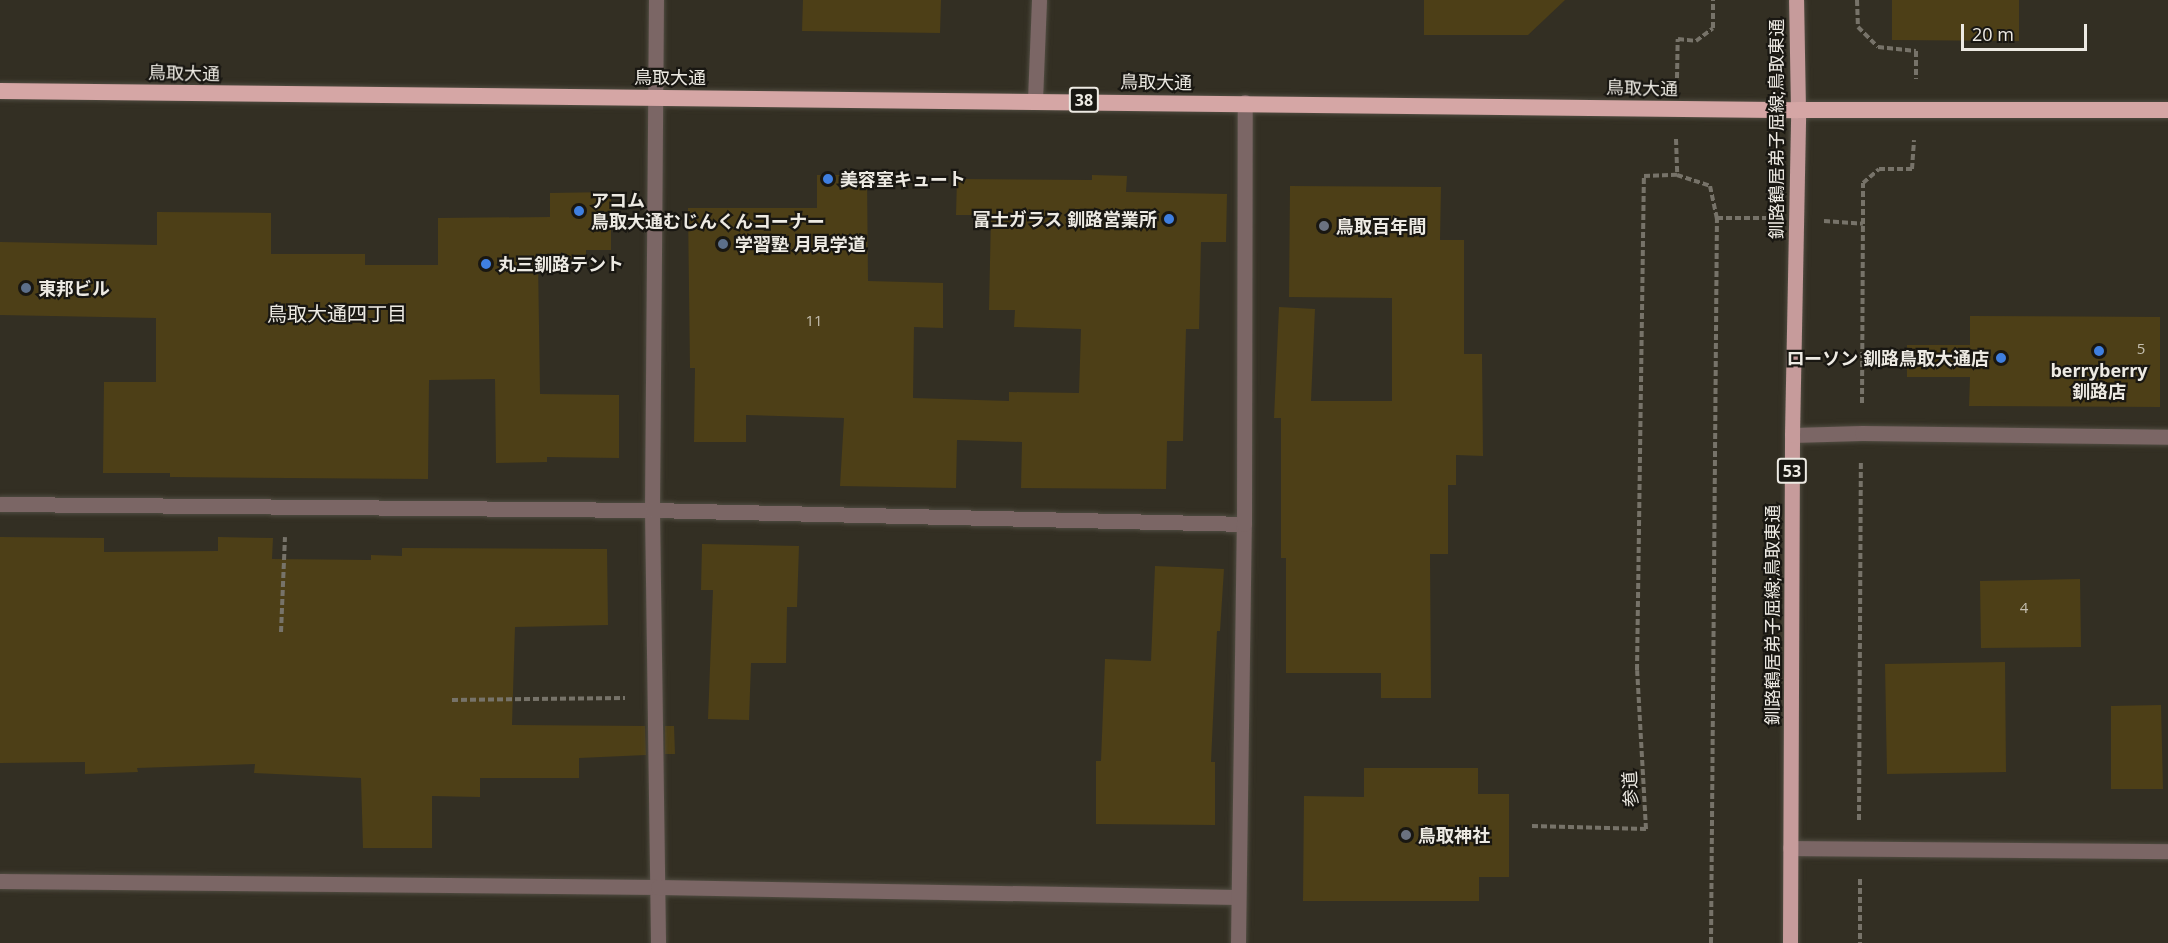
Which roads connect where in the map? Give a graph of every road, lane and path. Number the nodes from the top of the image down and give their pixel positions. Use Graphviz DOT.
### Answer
graph roads {
  1 [pos="657,0"];
  2 [pos="1039,0"];
  3 [pos="1796,0"];
  4 [pos="0,91"];
  5 [pos="655,97"];
  6 [pos="1035,100"];
  7 [pos="1245,102"];
  8 [pos="1798,110"];
  9 [pos="2168,110"];
  10 [pos="1677,176"];
  11 [pos="1717,218"];
  12 [pos="1863,224"];
  13 [pos="1862,433"];
  14 [pos="1792,435"];
  15 [pos="2168,437"];
  16 [pos="0,504"];
  17 [pos="286,507"];
  18 [pos="652,510"];
  19 [pos="1244,524"];
  20 [pos="281,632"];
  21 [pos="655,698"];
  22 [pos="452,700"];
  23 [pos="1532,826"];
  24 [pos="1859,847"];
  25 [pos="1790,848"];
  26 [pos="2168,851"];
  27 [pos="0,881"];
  28 [pos="658,887"];
  29 [pos="1237,897"];
  30 [pos="658,943"];
  31 [pos="1238,943"];
  32 [pos="1711,943"];
  33 [pos="1790,943"];
  34 [pos="1860,943"];
  1 -- 5 [label="street"];
  2 -- 6 [label="street"];
  3 -- 8 [label="main road, 釧路鶴居弟子屈線;鳥取東通 / 53"];
  4 -- 5 [label="highway, 鳥取大通 / 38"];
  5 -- 6 [label="highway, 鳥取大通 / 38"];
  5 -- 18 [label="street"];
  6 -- 7 [label="highway, 鳥取大通 / 38"];
  7 -- 8 [label="highway, 鳥取大通 / 38"];
  7 -- 19 [label="street"];
  8 -- 9 [label="highway, 鳥取大通 / 38"];
  8 -- 14 [label="main road, 釧路鶴居弟子屈線;鳥取東通 / 53"];
  10 -- 23 [label="path, 参道"];
  11 -- 32 [label="path"];
  12 -- 13 [label="path"];
  13 -- 14 [label="street"];
  13 -- 15 [label="street"];
  13 -- 24 [label="path"];
  14 -- 25 [label="main road, 釧路鶴居弟子屈線;鳥取東通 / 53"];
  16 -- 17 [label="street"];
  17 -- 18 [label="street"];
  17 -- 20 [label="path"];
  18 -- 19 [label="street"];
  18 -- 21 [label="street"];
  19 -- 29 [label="street"];
  21 -- 22 [label="path"];
  21 -- 28 [label="street"];
  24 -- 25 [label="street"];
  24 -- 26 [label="street"];
  24 -- 34 [label="path"];
  25 -- 33 [label="main road, 釧路鶴居弟子屈線;鳥取東通 / 53"];
  27 -- 28 [label="street"];
  28 -- 29 [label="street"];
  28 -- 30 [label="street"];
  29 -- 31 [label="street"];
}
